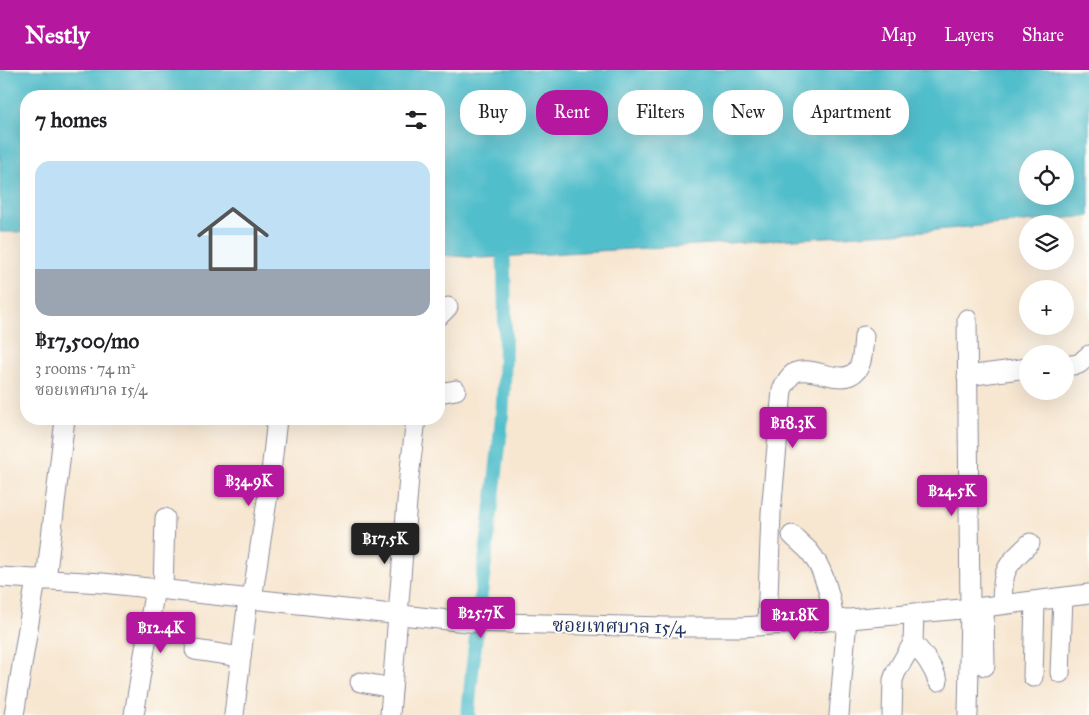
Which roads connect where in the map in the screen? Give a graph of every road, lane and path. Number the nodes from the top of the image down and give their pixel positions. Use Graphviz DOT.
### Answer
graph roads {
  1 [pos="967,319"];
  2 [pos="864,336"];
  3 [pos="1089,355"];
  4 [pos="1074,365"];
  5 [pos="1019,369"];
  6 [pos="967,376"];
  7 [pos="64,425"];
  8 [pos="276,425"];
  9 [pos="415,425"];
  10 [pos="165,518"];
  11 [pos="792,535"];
  12 [pos="1030,543"];
  13 [pos="0,577"];
  14 [pos="41,580"];
  15 [pos="159,589"];
  16 [pos="1089,594"];
  17 [pos="1063,598"];
  18 [pos="250,599"];
  19 [pos="1035,601"];
  20 [pos="985,606"];
  21 [pos="914,613"];
  22 [pos="398,614"];
  23 [pos="841,620"];
  24 [pos="767,625"];
  25 [pos="913,643"];
  26 [pos="195,650"];
  27 [pos="241,658"];
  28 [pos="985,666"];
  29 [pos="1060,673"];
  30 [pos="1033,677"];
  31 [pos="938,681"];
  32 [pos="360,682"];
  33 [pos="392,688"];
  34 [pos="14,715"];
  35 [pos="134,715"];
  36 [pos="234,715"];
  37 [pos="390,715"];
  38 [pos="840,715"];
  39 [pos="892,715"];
  40 [pos="968,715"];
  1 -- 6 [label="street"];
  2 -- 24 [label="street"];
  3 -- 4 [label="street"];
  5 -- 6 [label="street"];
  6 -- 20 [label="street"];
  7 -- 14 [label="street"];
  8 -- 18 [label="street"];
  9 -- 22 [label="street"];
  10 -- 15 [label="street"];
  11 -- 23 [label="street"];
  12 -- 20 [label="street"];
  13 -- 14 [label="street, ซอยเทศบาล 15/4"];
  14 -- 15 [label="street, ซอยเทศบาล 15/4"];
  14 -- 34 [label="street"];
  15 -- 18 [label="street, ซอยเทศบาล 15/4"];
  15 -- 35 [label="street"];
  16 -- 17 [label="street, ซอยเทศบาล 15/4"];
  17 -- 19 [label="street, ซอยเทศบาล 15/4"];
  17 -- 29 [label="street"];
  18 -- 22 [label="street, ซอยเทศบาล 15/4"];
  18 -- 27 [label="street"];
  19 -- 20 [label="street, ซอยเทศบาล 15/4"];
  19 -- 30 [label="street"];
  20 -- 21 [label="street, ซอยเทศบาล 15/4"];
  20 -- 28 [label="street"];
  20 -- 40 [label="street"];
  21 -- 23 [label="street, ซอยเทศบาล 15/4"];
  21 -- 25 [label="street"];
  22 -- 24 [label="street, ซอยเทศบาล 15/4"];
  22 -- 33 [label="street"];
  23 -- 24 [label="street, ซอยเทศบาล 15/4"];
  23 -- 38 [label="street"];
  25 -- 31 [label="street"];
  25 -- 39 [label="street"];
  26 -- 27 [label="street"];
  27 -- 36 [label="street"];
  32 -- 33 [label="street"];
  33 -- 37 [label="street"];
}
